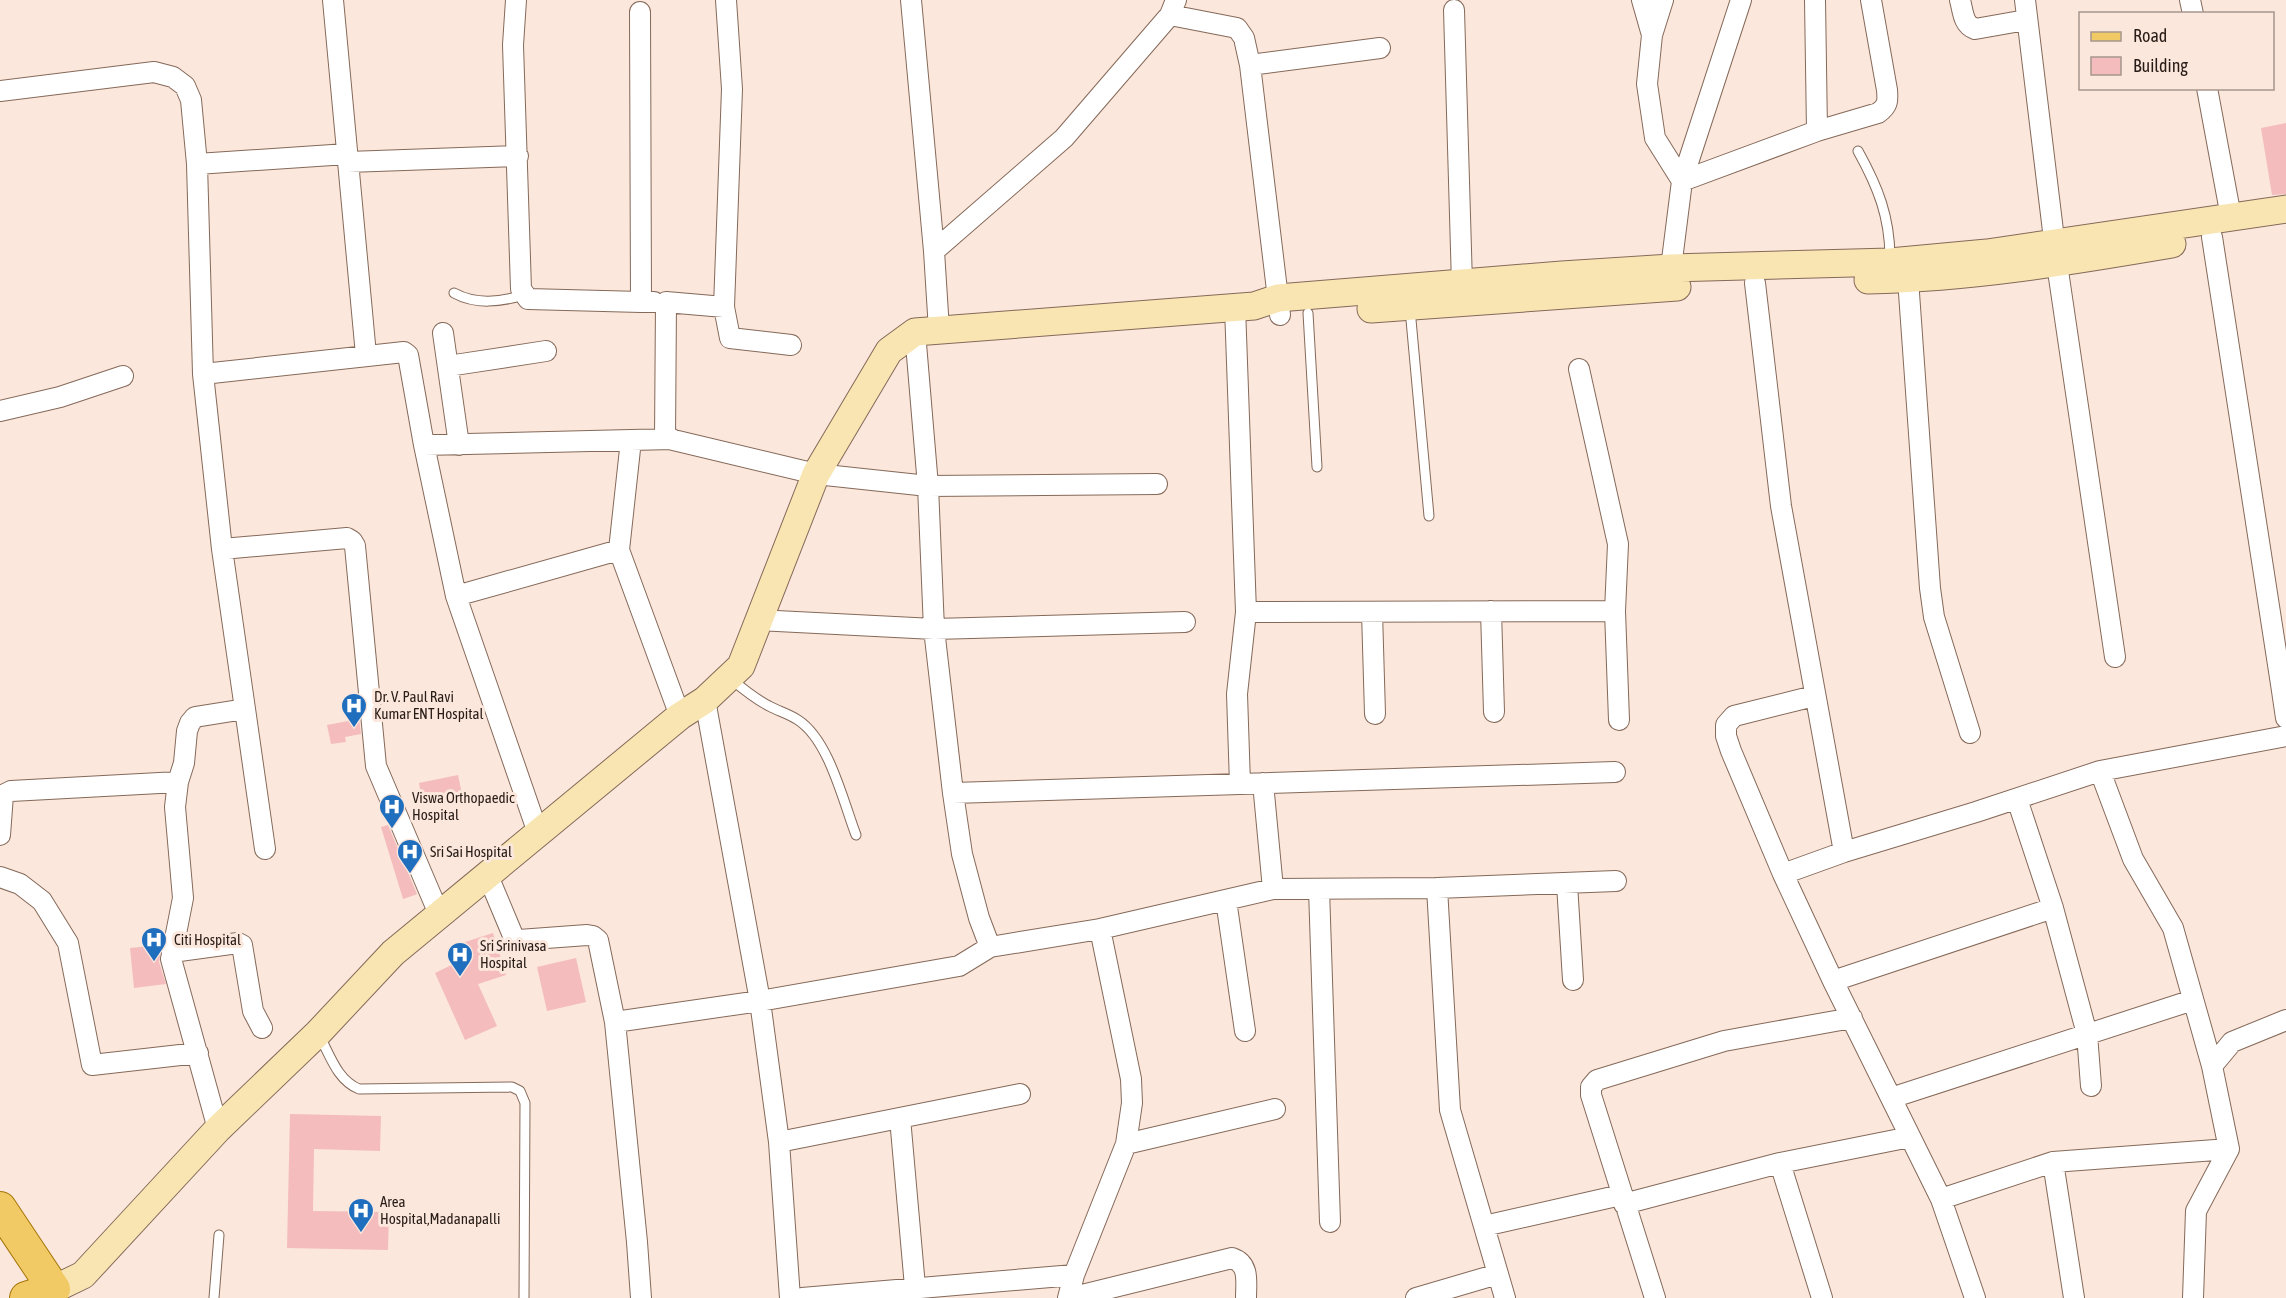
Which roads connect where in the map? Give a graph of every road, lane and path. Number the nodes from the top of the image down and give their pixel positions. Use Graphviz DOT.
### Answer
graph roads {
  1 [pos="333,0"];
  2 [pos="516,0"];
  3 [pos="726,0"];
  4 [pos="911,0"];
  5 [pos="1642,0"];
  6 [pos="1663,0"];
  7 [pos="1741,0"];
  8 [pos="1815,0"];
  9 [pos="1872,0"];
  10 [pos="1960,0"];
  11 [pos="2025,0"];
  12 [pos="1173,8"];
  13 [pos="1454,9"];
  14 [pos="640,12"];
  15 [pos="2026,20"];
  16 [pos="1652,35"];
  17 [pos="1380,48"];
  18 [pos="1250,65"];
  19 [pos="2207,90"];
  20 [pos="0,91"];
  21 [pos="1817,131"];
  22 [pos="1858,151"];
  23 [pos="518,156"];
  24 [pos="347,158"];
  25 [pos="197,164"];
  26 [pos="1682,181"];
  27 [pos="2286,209"];
  28 [pos="2231,218"];
  29 [pos="2286,227"];
  30 [pos="2212,237"];
  31 [pos="934,250"];
  32 [pos="2056,253"];
  33 [pos="1671,268"];
  34 [pos="1899,271"];
  35 [pos="1755,283"];
  36 [pos="1462,284"];
  37 [pos="1564,285"];
  38 [pos="454,293"];
  39 [pos="524,295"];
  40 [pos="641,302"];
  41 [pos="666,302"];
  42 [pos="1262,306"];
  43 [pos="724,307"];
  44 [pos="1410,307"];
  45 [pos="1308,313"];
  46 [pos="927,331"];
  47 [pos="443,333"];
  48 [pos="791,345"];
  49 [pos="546,351"];
  50 [pos="366,355"];
  51 [pos="448,366"];
  52 [pos="1579,369"];
  53 [pos="203,374"];
  54 [pos="123,376"];
  55 [pos="0,411"];
  56 [pos="672,439"];
  57 [pos="631,440"];
  58 [pos="459,445"];
  59 [pos="424,446"];
  60 [pos="1317,467"];
  61 [pos="816,474"];
  62 [pos="1157,483"];
  63 [pos="928,486"];
  64 [pos="1429,516"];
  65 [pos="222,549"];
  66 [pos="619,550"];
  67 [pos="456,596"];
  68 [pos="1615,611"];
  69 [pos="1246,612"];
  70 [pos="1372,612"];
  71 [pos="1491,612"];
  72 [pos="759,620"];
  73 [pos="1185,622"];
  74 [pos="934,629"];
  75 [pos="2115,657"];
  76 [pos="729,677"];
  77 [pos="2284,683"];
  78 [pos="1814,696"];
  79 [pos="705,700"];
  80 [pos="245,709"];
  81 [pos="1494,712"];
  82 [pos="1375,714"];
  83 [pos="680,716"];
  84 [pos="2286,718"];
  85 [pos="1619,720"];
  86 [pos="1970,733"];
  87 [pos="2286,736"];
  88 [pos="2100,771"];
  89 [pos="1616,772"];
  90 [pos="178,782"];
  91 [pos="1263,783"];
  92 [pos="1240,784"];
  93 [pos="953,793"];
  94 [pos="2017,798"];
  95 [pos="538,833"];
  96 [pos="856,835"];
  97 [pos="0,836"];
  98 [pos="265,849"];
  99 [pos="1844,852"];
  100 [pos="1783,873"];
  101 [pos="488,876"];
  102 [pos="0,877"];
  103 [pos="1616,881"];
  104 [pos="1567,884"];
  105 [pos="1437,888"];
  106 [pos="1274,889"];
  107 [pos="1318,889"];
  108 [pos="1226,900"];
  109 [pos="2053,908"];
  110 [pos="439,914"];
  111 [pos="1100,929"];
  112 [pos="990,947"];
  113 [pos="172,952"];
  114 [pos="1573,980"];
  115 [pos="1833,981"];
  116 [pos="2193,1000"];
  117 [pos="760,1001"];
  118 [pos="1852,1018"];
  119 [pos="2286,1020"];
  120 [pos="615,1022"];
  121 [pos="262,1028"];
  122 [pos="1245,1031"];
  123 [pos="318,1033"];
  124 [pos="2087,1034"];
  125 [pos="198,1053"];
  126 [pos="2212,1066"];
  127 [pos="2091,1086"];
  128 [pos="1020,1094"];
  129 [pos="1891,1098"];
  130 [pos="1275,1109"];
  131 [pos="900,1118"];
  132 [pos="218,1129"];
  133 [pos="1910,1137"];
  134 [pos="779,1142"];
  135 [pos="1126,1144"];
  136 [pos="2229,1149"];
  137 [pos="2054,1162"];
  138 [pos="1780,1163"];
  139 [pos="1941,1199"];
  140 [pos="1623,1200"];
  141 [pos="0,1208"];
  142 [pos="1330,1222"];
  143 [pos="1484,1226"];
  144 [pos="219,1235"];
  145 [pos="1498,1274"];
  146 [pos="1074,1275"];
  147 [pos="916,1294"];
  148 [pos="34,1296"];
  149 [pos="214,1298"];
  150 [pos="524,1298"];
  151 [pos="641,1298"];
  152 [pos="790,1298"];
  153 [pos="802,1298"];
  154 [pos="1069,1298"];
  155 [pos="1246,1298"];
  156 [pos="1416,1298"];
  157 [pos="1505,1298"];
  158 [pos="1655,1298"];
  159 [pos="1822,1298"];
  160 [pos="1975,1298"];
  161 [pos="2074,1298"];
  162 [pos="2193,1298"];
  1 -- 24 [label="street"];
  2 -- 23 [label="street"];
  3 -- 43 [label="street"];
  4 -- 31 [label="street"];
  5 -- 16 [label="street"];
  6 -- 16 [label="street"];
  7 -- 26 [label="street"];
  8 -- 21 [label="street"];
  9 -- 21 [label="street"];
  10 -- 15 [label="street"];
  11 -- 15 [label="street"];
  12 -- 18 [label="street"];
  12 -- 31 [label="street"];
  13 -- 36 [label="street"];
  14 -- 40 [label="street"];
  15 -- 32 [label="street"];
  16 -- 26 [label="street"];
  17 -- 18 [label="street"];
  18 -- 42 [label="street"];
  19 -- 28 [label="street"];
  20 -- 25 [label="street"];
  21 -- 26 [label="street"];
  22 -- 34 [label="lane"];
  23 -- 24 [label="street"];
  23 -- 39 [label="street"];
  24 -- 25 [label="street"];
  24 -- 50 [label="street"];
  25 -- 53 [label="street"];
  26 -- 33 [label="street"];
  27 -- 28 [label="main road"];
  28 -- 32 [label="main road"];
  29 -- 30 [label="main road"];
  30 -- 32 [label="main road"];
  30 -- 77 [label="street"];
  31 -- 46 [label="street"];
  32 -- 34 [label="main road"];
  32 -- 75 [label="street"];
  33 -- 34 [label="main road"];
  33 -- 37 [label="main road"];
  34 -- 35 [label="main road"];
  34 -- 86 [label="street"];
  35 -- 37 [label="main road"];
  35 -- 78 [label="street"];
  36 -- 37 [label="main road"];
  36 -- 42 [label="main road"];
  37 -- 44 [label="main road"];
  38 -- 39 [label="lane"];
  39 -- 40 [label="street"];
  40 -- 41 [label="street"];
  41 -- 43 [label="street"];
  41 -- 56 [label="street"];
  42 -- 45 [label="main road"];
  42 -- 46 [label="main road"];
  42 -- 69 [label="street"];
  43 -- 48 [label="street"];
  44 -- 45 [label="main road"];
  44 -- 64 [label="lane"];
  45 -- 60 [label="lane"];
  46 -- 61 [label="main road"];
  46 -- 63 [label="street"];
  47 -- 51 [label="street"];
  49 -- 51 [label="street"];
  50 -- 53 [label="street"];
  50 -- 59 [label="street"];
  51 -- 58 [label="street"];
  52 -- 68 [label="street"];
  53 -- 65 [label="street"];
  54 -- 55 [label="street"];
  56 -- 57 [label="street"];
  56 -- 61 [label="street"];
  57 -- 58 [label="street"];
  57 -- 66 [label="street"];
  58 -- 59 [label="street"];
  59 -- 67 [label="street"];
  61 -- 63 [label="street"];
  61 -- 72 [label="main road"];
  62 -- 63 [label="street"];
  63 -- 74 [label="street"];
  65 -- 80 [label="street"];
  65 -- 110 [label="street"];
  66 -- 67 [label="street"];
  66 -- 83 [label="street"];
  67 -- 95 [label="street"];
  68 -- 71 [label="street"];
  68 -- 85 [label="street"];
  69 -- 70 [label="street"];
  69 -- 92 [label="street"];
  70 -- 71 [label="street"];
  70 -- 82 [label="street"];
  71 -- 81 [label="street"];
  72 -- 74 [label="street"];
  72 -- 76 [label="main road"];
  73 -- 74 [label="street"];
  74 -- 93 [label="street"];
  76 -- 79 [label="main road"];
  76 -- 96 [label="lane"];
  77 -- 84 [label="street"];
  78 -- 99 [label="street"];
  78 -- 100 [label="street"];
  79 -- 83 [label="main road"];
  79 -- 117 [label="street"];
  80 -- 90 [label="street"];
  80 -- 98 [label="street"];
  83 -- 95 [label="main road"];
  87 -- 88 [label="street"];
  88 -- 94 [label="street"];
  88 -- 116 [label="street"];
  89 -- 91 [label="street"];
  90 -- 97 [label="street"];
  90 -- 113 [label="street"];
  91 -- 92 [label="street"];
  91 -- 106 [label="street"];
  92 -- 93 [label="street"];
  93 -- 112 [label="street"];
  94 -- 99 [label="street"];
  94 -- 109 [label="street"];
  95 -- 101 [label="main road"];
  99 -- 100 [label="street"];
  100 -- 115 [label="street"];
  101 -- 110 [label="main road"];
  101 -- 120 [label="street"];
  102 -- 125 [label="street"];
  103 -- 104 [label="street"];
  104 -- 105 [label="street"];
  104 -- 114 [label="street"];
  105 -- 107 [label="street"];
  105 -- 143 [label="street"];
  106 -- 107 [label="street"];
  106 -- 108 [label="street"];
  107 -- 142 [label="street"];
  108 -- 111 [label="street"];
  108 -- 122 [label="street"];
  109 -- 115 [label="street"];
  109 -- 124 [label="street"];
  110 -- 123 [label="main road"];
  111 -- 112 [label="street"];
  111 -- 135 [label="street"];
  112 -- 117 [label="street"];
  113 -- 121 [label="street"];
  113 -- 125 [label="street"];
  115 -- 118 [label="street"];
  116 -- 124 [label="street"];
  116 -- 126 [label="street"];
  117 -- 120 [label="street"];
  117 -- 134 [label="street"];
  118 -- 129 [label="street"];
  118 -- 140 [label="street"];
  119 -- 126 [label="street"];
  120 -- 151 [label="street"];
  123 -- 132 [label="main road"];
  123 -- 150 [label="lane"];
  124 -- 127 [label="street"];
  124 -- 129 [label="street"];
  125 -- 132 [label="street"];
  126 -- 136 [label="street"];
  128 -- 131 [label="street"];
  129 -- 133 [label="street"];
  130 -- 135 [label="street"];
  131 -- 134 [label="street"];
  131 -- 147 [label="street"];
  132 -- 148 [label="main road"];
  133 -- 138 [label="street"];
  133 -- 139 [label="street"];
  134 -- 152 [label="street"];
  135 -- 146 [label="street"];
  136 -- 137 [label="street"];
  136 -- 162 [label="street"];
  137 -- 139 [label="street"];
  137 -- 161 [label="street"];
  138 -- 140 [label="street"];
  138 -- 159 [label="street"];
  139 -- 160 [label="street"];
  140 -- 143 [label="street"];
  140 -- 158 [label="street"];
  141 -- 148 [label="main road"];
  143 -- 145 [label="street"];
  144 -- 149 [label="lane"];
  145 -- 156 [label="street"];
  145 -- 157 [label="street"];
  146 -- 147 [label="street"];
  146 -- 154 [label="street"];
  147 -- 153 [label="street"];
  154 -- 155 [label="street"];
}
